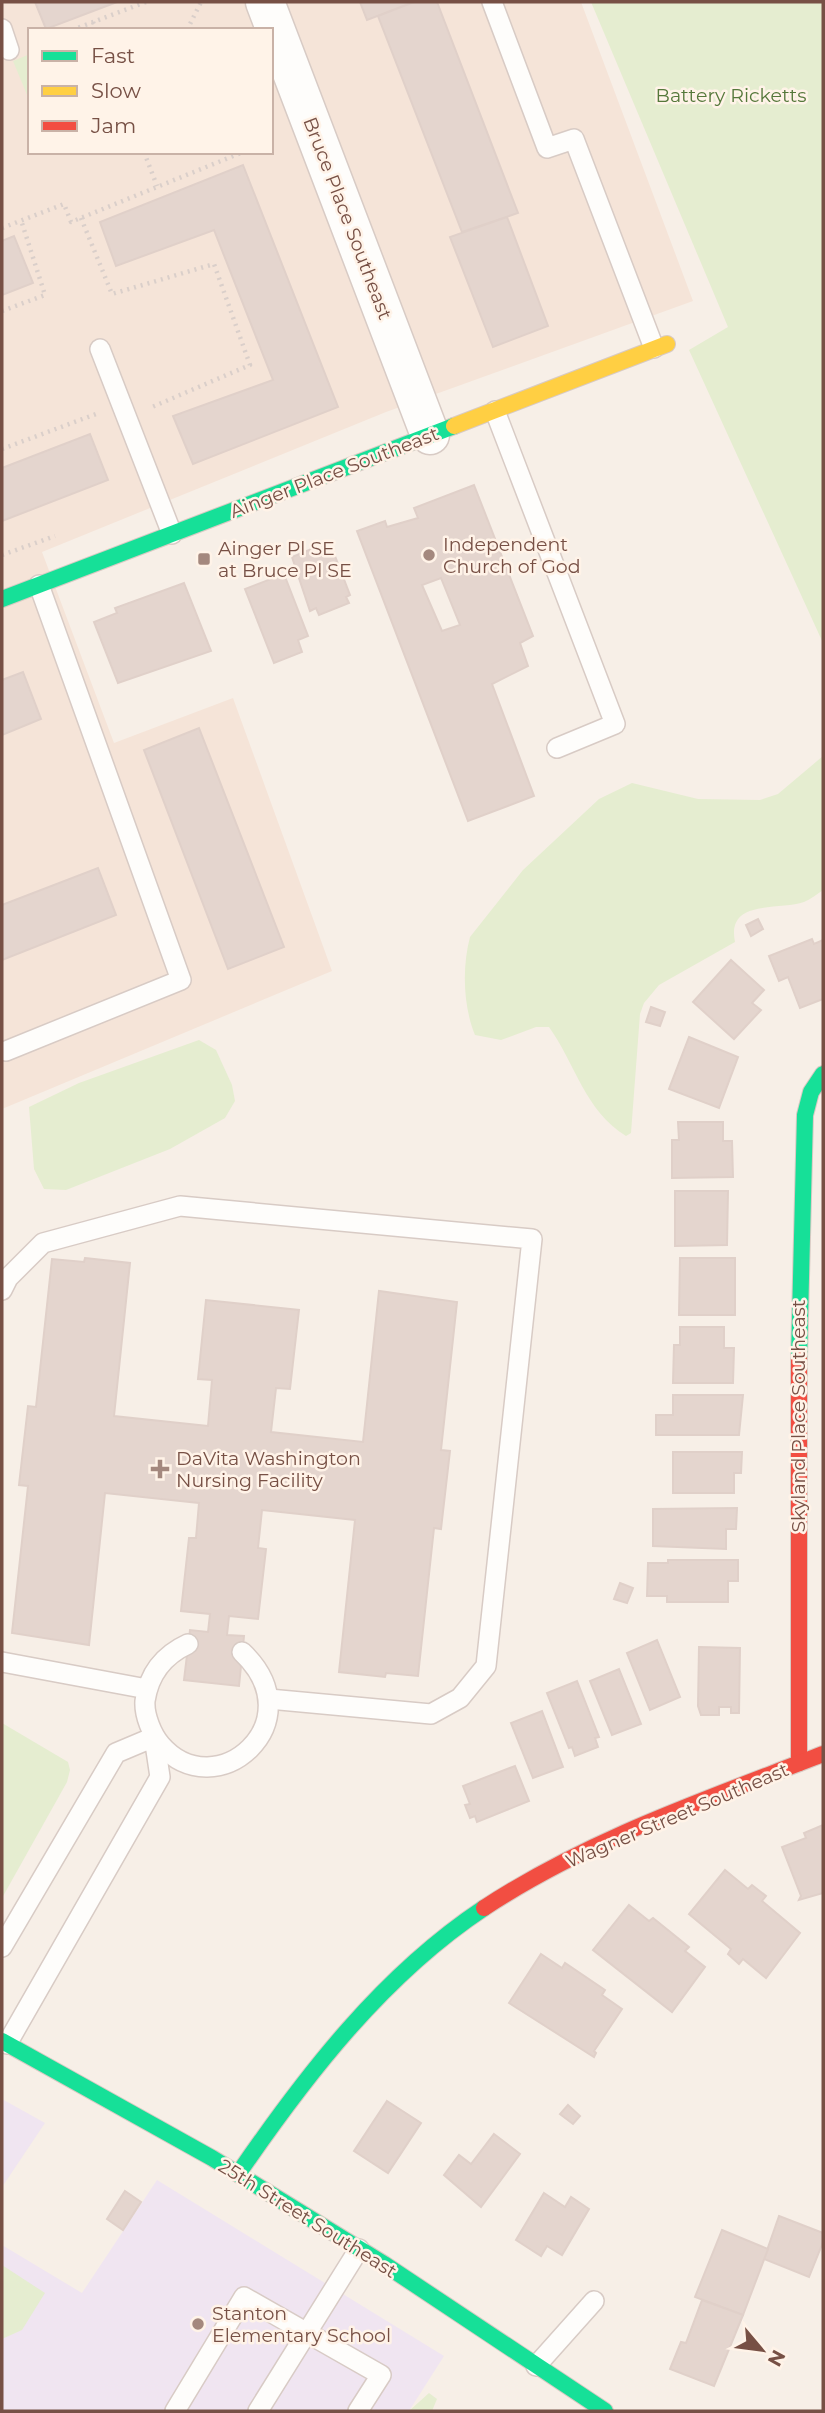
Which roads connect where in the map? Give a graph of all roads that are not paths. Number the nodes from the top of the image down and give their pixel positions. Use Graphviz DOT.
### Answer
graph roads {
  1 [pos="265,2"];
  2 [pos="492,2"];
  3 [pos="2,29"];
  4 [pos="9,50"];
  5 [pos="660,346"];
  6 [pos="100,349"];
  7 [pos="495,411"];
  8 [pos="430,435"];
  9 [pos="173,534"];
  10 [pos="39,585"];
  11 [pos="2,599"];
  12 [pos="557,748"];
  13 [pos="6,1051"];
  14 [pos="823,1074"];
  15 [pos="2,1290"];
  16 [pos="188,1644"];
  17 [pos="242,1653"];
  18 [pos="2,1662"];
  19 [pos="147,1689"];
  20 [pos="270,1699"];
  21 [pos="154,1737"];
  22 [pos="823,1754"];
  23 [pos="799,1763"];
  24 [pos="2,1947"];
  25 [pos="4,2043"];
  26 [pos="238,2174"];
  27 [pos="359,2249"];
  28 [pos="594,2301"];
  29 [pos="307,2333"];
  30 [pos="536,2365"];
  31 [pos="175,2411"];
  32 [pos="258,2411"];
  33 [pos="358,2411"];
  34 [pos="605,2411"];
  1 -- 8 [label="street, Bruce Place Southeast"];
  2 -- 5 [label="lane"];
  3 -- 4 [label="lane"];
  5 -- 7 [label="street, Ainger Place Southeast"];
  6 -- 9 [label="lane"];
  7 -- 8 [label="street, Ainger Place Southeast"];
  7 -- 12 [label="lane"];
  8 -- 9 [label="street, Ainger Place Southeast"];
  9 -- 10 [label="street, Ainger Place Southeast"];
  10 -- 11 [label="street, Ainger Place Southeast"];
  10 -- 13 [label="lane"];
  14 -- 23 [label="street, Skyland Place Southeast"];
  15 -- 20 [label="lane"];
  16 -- 19 [label="lane"];
  17 -- 20 [label="lane"];
  18 -- 19 [label="lane"];
  19 -- 21 [label="lane"];
  20 -- 21 [label="lane"];
  21 -- 24 [label="lane"];
  21 -- 25 [label="lane"];
  22 -- 23 [label="street, Wagner Street Southeast"];
  23 -- 26 [label="street, Wagner Street Southeast"];
  25 -- 26 [label="street, 25th Street Southeast"];
  26 -- 27 [label="street, 25th Street Southeast"];
  27 -- 29 [label="lane"];
  27 -- 30 [label="street, 25th Street Southeast"];
  28 -- 30 [label="lane"];
  29 -- 31 [label="lane"];
  29 -- 32 [label="lane"];
  29 -- 33 [label="lane"];
  30 -- 34 [label="street, 25th Street Southeast"];
}
